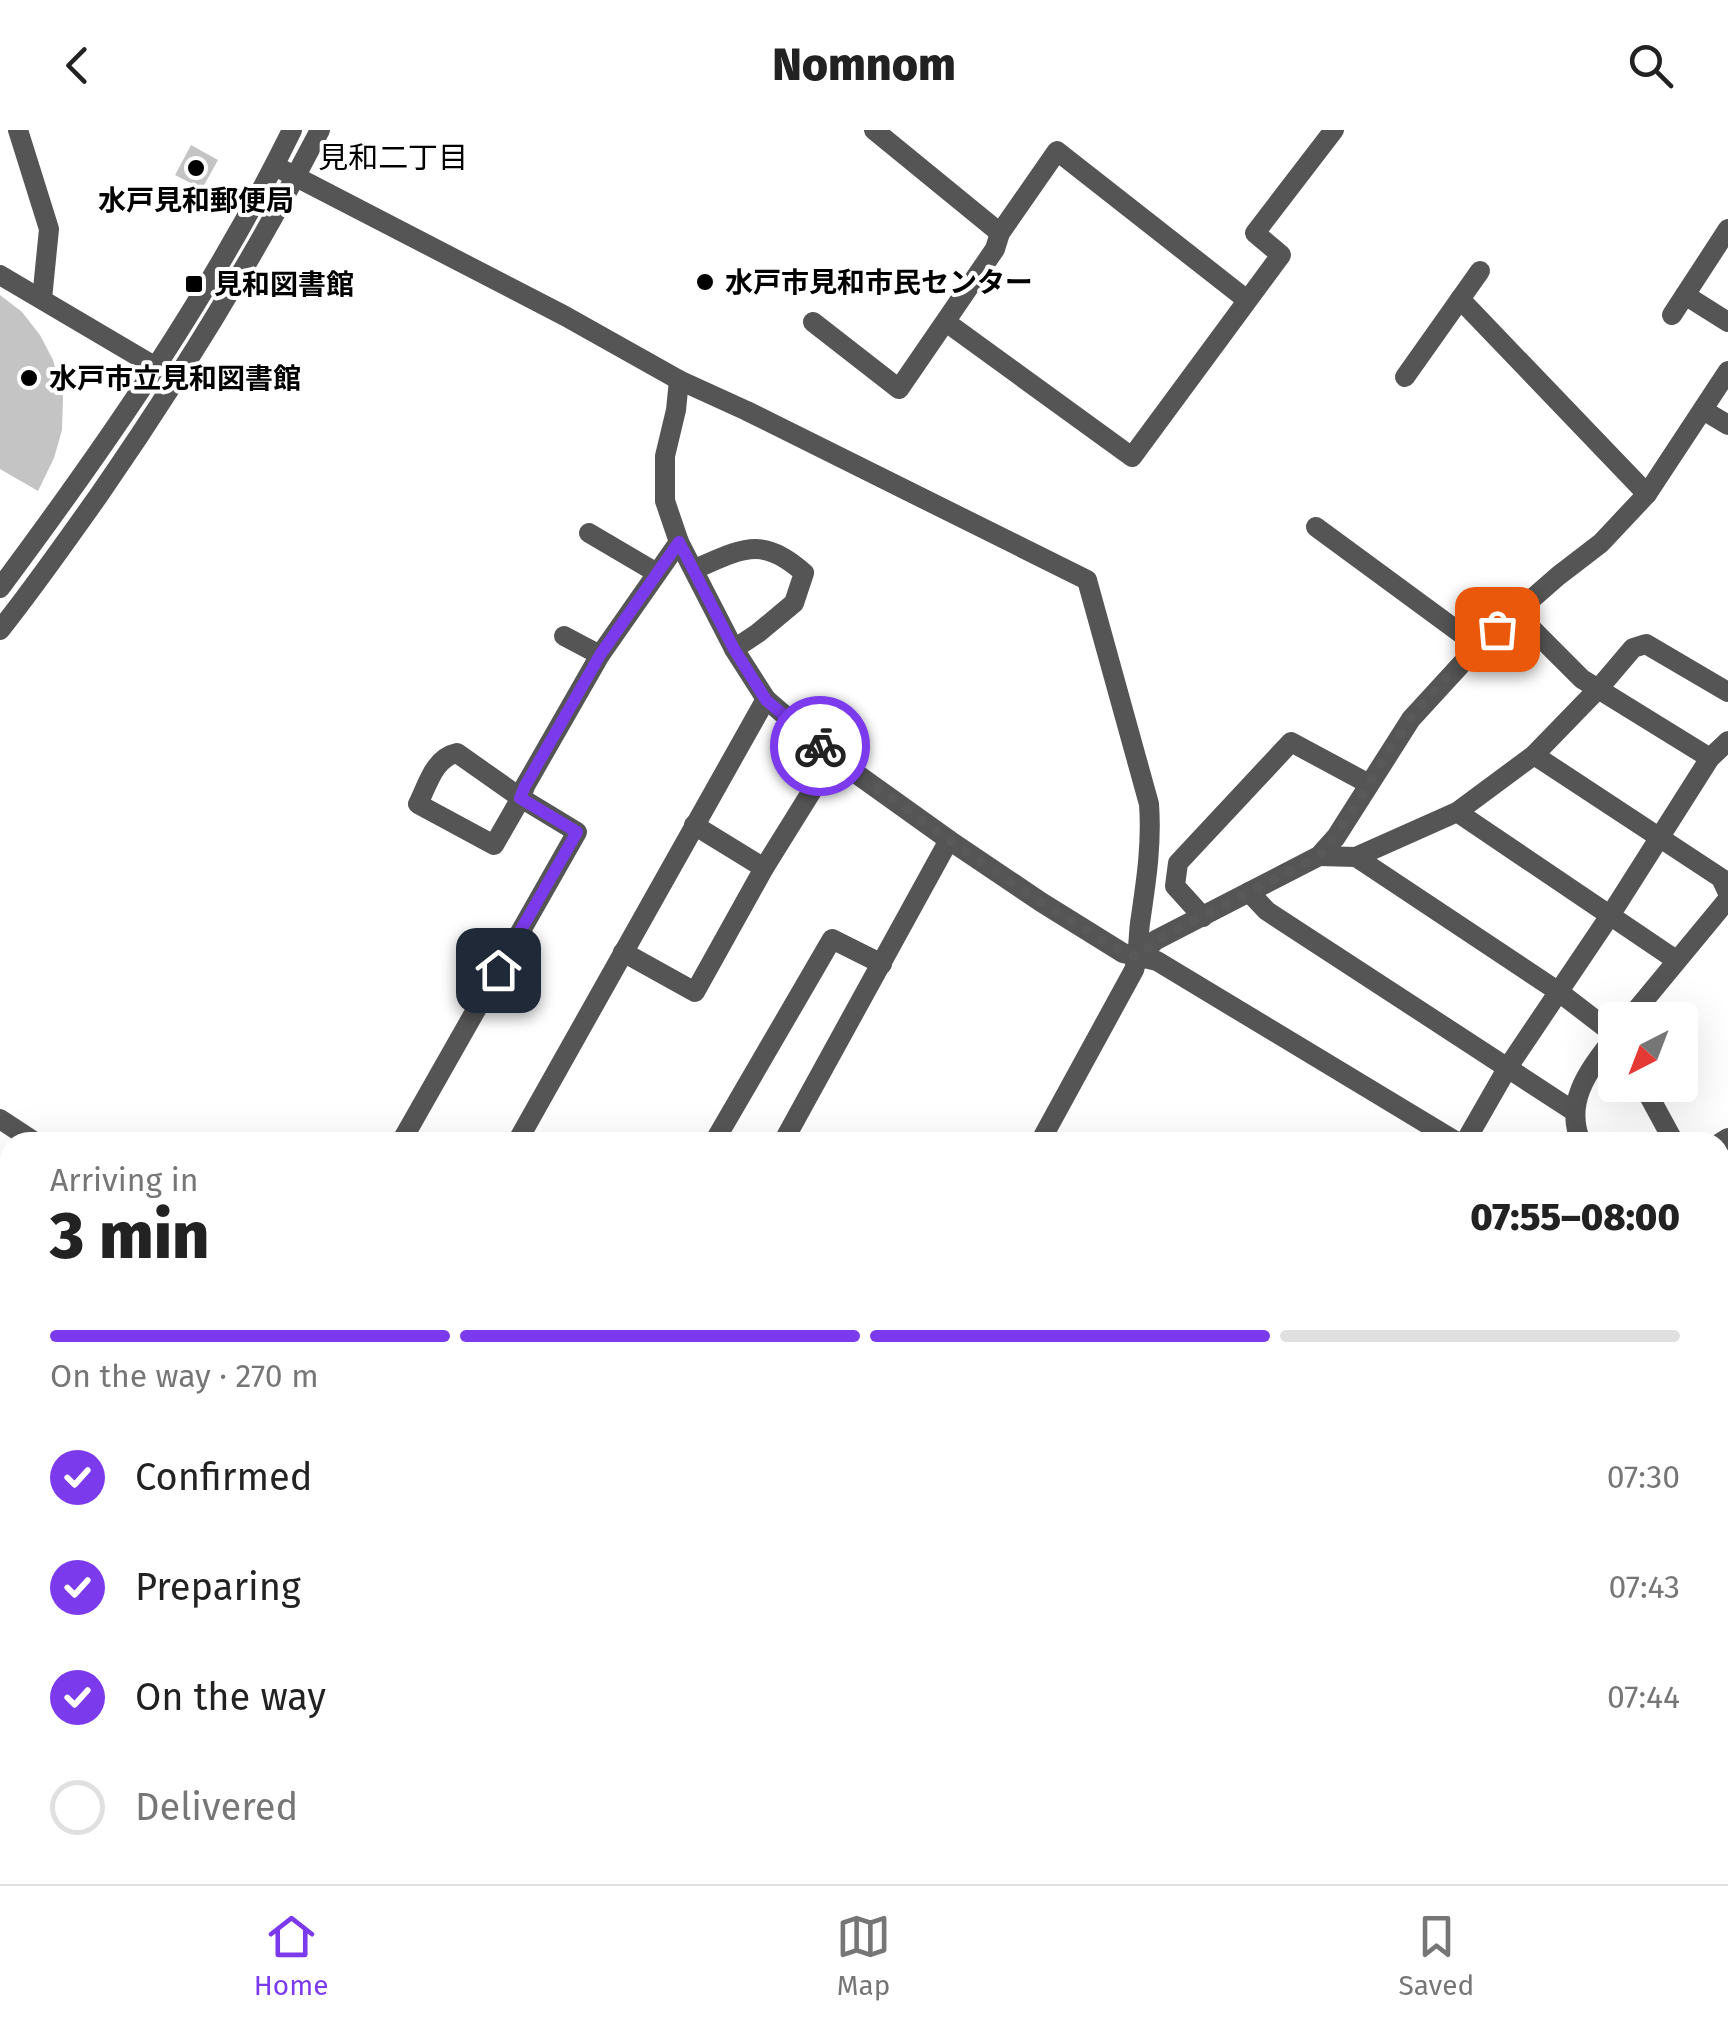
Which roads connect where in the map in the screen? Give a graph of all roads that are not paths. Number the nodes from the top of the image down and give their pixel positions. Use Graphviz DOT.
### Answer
graph roads {
  1 [pos="18,130"];
  2 [pos="292,130"];
  3 [pos="320,130"];
  4 [pos="874,130"];
  5 [pos="1334,130"];
  6 [pos="274,166"];
  7 [pos="295,178"];
  8 [pos="1728,229"];
  9 [pos="1000,233"];
  10 [pos="1480,271"];
  11 [pos="0,274"];
  12 [pos="1686,295"];
  13 [pos="42,299"];
  14 [pos="1247,300"];
  15 [pos="1460,300"];
  16 [pos="1672,314"];
  17 [pos="813,322"];
  18 [pos="946,322"];
  19 [pos="1728,322"];
  20 [pos="156,367"];
  21 [pos="1728,371"];
  22 [pos="1405,377"];
  23 [pos="678,380"];
  24 [pos="1703,410"];
  25 [pos="1728,425"];
  26 [pos="1647,494"];
  27 [pos="1316,527"];
  28 [pos="589,532"];
  29 [pos="679,542"];
  30 [pos="695,569"];
  31 [pos="657,573"];
  32 [pos="0,588"];
  33 [pos="1516,612"];
  34 [pos="0,630"];
  35 [pos="564,636"];
  36 [pos="1478,646"];
  37 [pos="734,649"];
  38 [pos="600,655"];
  39 [pos="1599,688"];
  40 [pos="1728,692"];
  41 [pos="766,700"];
  42 [pos="1728,740"];
  43 [pos="1534,756"];
  44 [pos="833,757"];
  45 [pos="1710,758"];
  46 [pos="1369,784"];
  47 [pos="520,798"];
  48 [pos="1458,812"];
  49 [pos="694,825"];
  50 [pos="1660,836"];
  51 [pos="949,840"];
  52 [pos="1319,856"];
  53 [pos="1356,857"];
  54 [pos="764,868"];
  55 [pos="1250,892"];
  56 [pos="1728,896"];
  57 [pos="1611,914"];
  58 [pos="1203,917"];
  59 [pos="623,952"];
  60 [pos="1138,957"];
  61 [pos="1676,960"];
  62 [pos="882,964"];
  63 [pos="1559,992"];
  64 [pos="1642,1002"];
  65 [pos="1598,1022"];
  66 [pos="1598,1059"];
  67 [pos="1508,1067"];
  68 [pos="1652,1102"];
  69 [pos="1575,1112"];
  70 [pos="407,1132"];
  71 [pos="523,1132"];
  72 [pos="720,1132"];
  73 [pos="789,1132"];
  74 [pos="1045,1132"];
  75 [pos="1441,1132"];
  76 [pos="1471,1132"];
  77 [pos="1577,1132"];
  78 [pos="1668,1132"];
  1 -- 13 [label="street"];
  2 -- 6 [label="street"];
  3 -- 7 [label="street"];
  4 -- 9 [label="street"];
  5 -- 14 [label="street"];
  6 -- 7 [label="street"];
  6 -- 20 [label="street"];
  7 -- 23 [label="street"];
  7 -- 34 [label="street"];
  8 -- 12 [label="street"];
  9 -- 14 [label="street"];
  9 -- 18 [label="street"];
  10 -- 15 [label="street"];
  11 -- 13 [label="street"];
  12 -- 16 [label="street"];
  12 -- 19 [label="street"];
  13 -- 20 [label="street"];
  14 -- 18 [label="street"];
  15 -- 22 [label="street"];
  15 -- 26 [label="street"];
  17 -- 18 [label="street"];
  20 -- 32 [label="street"];
  21 -- 24 [label="street"];
  23 -- 29 [label="street"];
  23 -- 60 [label="street"];
  24 -- 25 [label="street"];
  24 -- 26 [label="street"];
  26 -- 33 [label="street"];
  27 -- 36 [label="street"];
  28 -- 31 [label="street"];
  29 -- 30 [label="street"];
  29 -- 31 [label="street"];
  30 -- 37 [label="street"];
  30 -- 37 [label="street"];
  31 -- 38 [label="street"];
  33 -- 36 [label="street"];
  33 -- 39 [label="street"];
  35 -- 38 [label="street"];
  36 -- 46 [label="street"];
  37 -- 41 [label="street"];
  38 -- 47 [label="street"];
  39 -- 40 [label="street"];
  39 -- 43 [label="street"];
  39 -- 45 [label="street"];
  41 -- 44 [label="street"];
  41 -- 49 [label="street"];
  42 -- 45 [label="street"];
  43 -- 48 [label="street"];
  43 -- 50 [label="street"];
  44 -- 51 [label="street"];
  44 -- 54 [label="street"];
  45 -- 50 [label="street"];
  46 -- 52 [label="street"];
  46 -- 58 [label="street"];
  47 -- 47 [label="street"];
  47 -- 70 [label="street"];
  48 -- 53 [label="street"];
  48 -- 57 [label="street"];
  49 -- 54 [label="street"];
  49 -- 59 [label="street"];
  50 -- 56 [label="street"];
  50 -- 57 [label="street"];
  51 -- 60 [label="street"];
  51 -- 62 [label="street"];
  52 -- 53 [label="street"];
  52 -- 55 [label="street"];
  53 -- 63 [label="street"];
  54 -- 59 [label="street"];
  55 -- 58 [label="street"];
  55 -- 67 [label="street"];
  56 -- 61 [label="street"];
  57 -- 61 [label="street"];
  57 -- 63 [label="street"];
  58 -- 60 [label="street"];
  59 -- 71 [label="street"];
  60 -- 74 [label="street"];
  60 -- 75 [label="street"];
  61 -- 64 [label="street"];
  62 -- 72 [label="street"];
  62 -- 73 [label="street"];
  63 -- 65 [label="street"];
  63 -- 67 [label="street"];
  66 -- 69 [label="street"];
  67 -- 69 [label="street"];
  67 -- 76 [label="street"];
  68 -- 78 [label="street"];
  69 -- 77 [label="street"];
}
